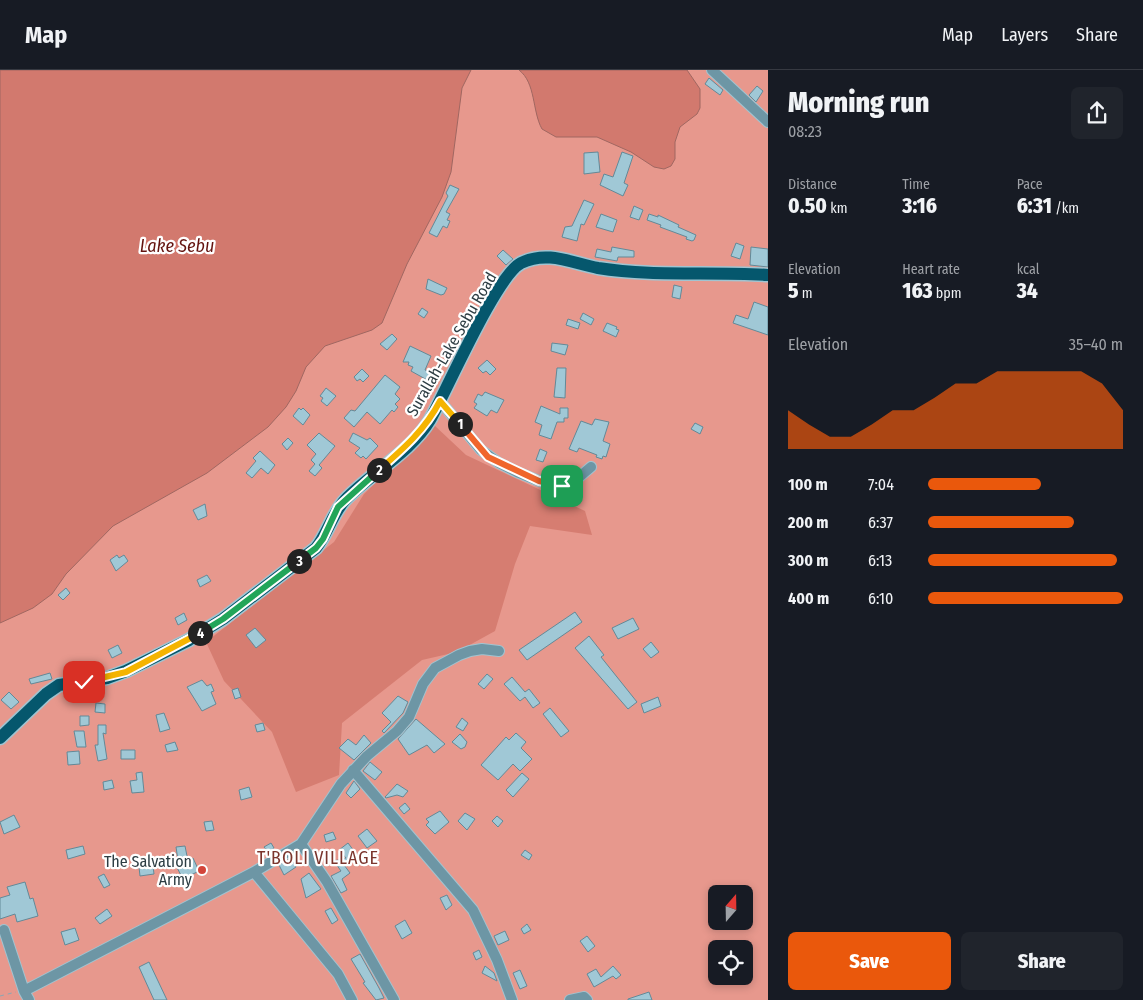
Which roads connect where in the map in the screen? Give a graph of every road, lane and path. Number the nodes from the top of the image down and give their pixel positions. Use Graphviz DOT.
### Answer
graph roads {
  1 [pos="712,70"];
  2 [pos="768,122"];
  3 [pos="768,275"];
  4 [pos="440,401"];
  5 [pos="591,468"];
  6 [pos="499,651"];
  7 [pos="0,738"];
  8 [pos="353,770"];
  9 [pos="300,844"];
  10 [pos="254,872"];
  11 [pos="4,930"];
  12 [pos="24,991"];
  13 [pos="0,996"];
  14 [pos="30,1000"];
  15 [pos="352,1000"];
  16 [pos="394,1000"];
  17 [pos="512,1000"];
  18 [pos="570,1000"];
  19 [pos="587,1000"];
  1 -- 2 [label="street"];
  3 -- 4 [label="main road, Surallah-Lake Sebu Road"];
  4 -- 5 [label="street"];
  4 -- 7 [label="main road, Surallah-Lake Sebu Road"];
  6 -- 8 [label="street"];
  8 -- 9 [label="street"];
  8 -- 17 [label="street"];
  9 -- 10 [label="street"];
  9 -- 16 [label="street"];
  10 -- 12 [label="street"];
  10 -- 15 [label="street"];
  11 -- 12 [label="street"];
  12 -- 13 [label="path"];
  12 -- 14 [label="street"];
  18 -- 19 [label="street"];
}
